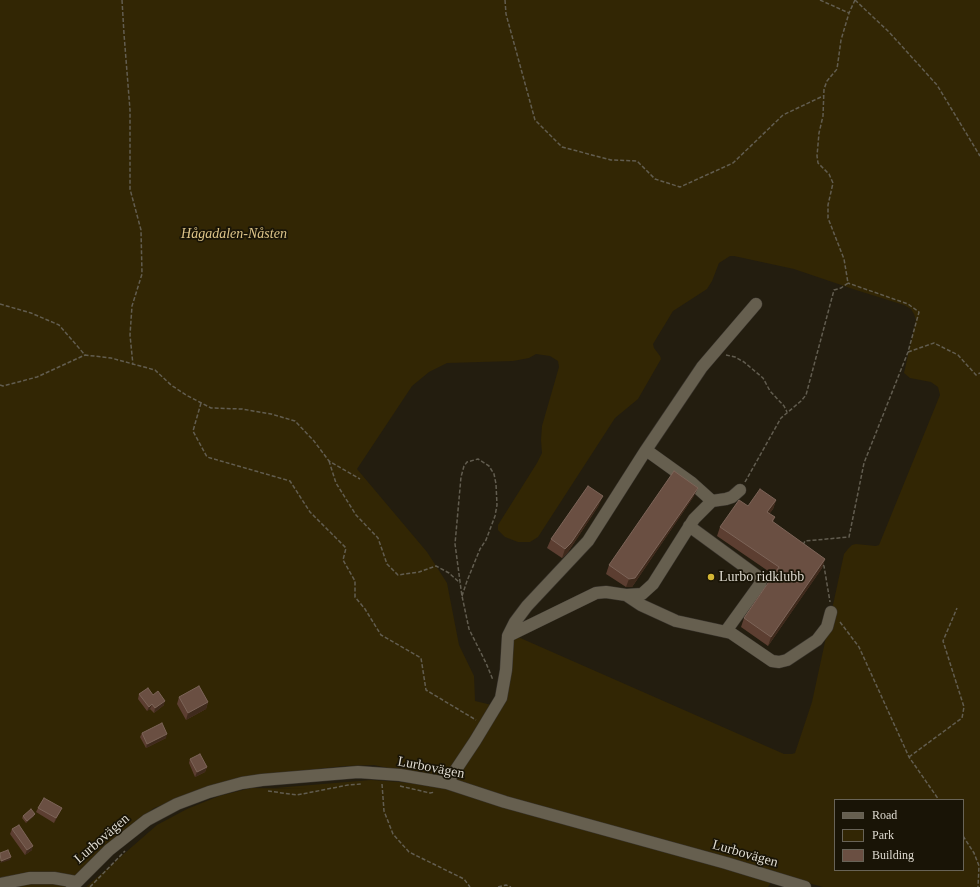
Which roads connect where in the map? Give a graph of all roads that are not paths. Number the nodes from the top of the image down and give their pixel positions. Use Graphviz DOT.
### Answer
graph roads {
  1 [pos="756,304"];
  2 [pos="646,450"];
  3 [pos="740,490"];
  4 [pos="712,501"];
  5 [pos="689,526"];
  6 [pos="626,595"];
  7 [pos="831,612"];
  8 [pos="726,631"];
  9 [pos="508,636"];
  10 [pos="447,784"];
  11 [pos="0,884"];
  12 [pos="74,884"];
  13 [pos="805,887"];
  1 -- 2 [label="street"];
  2 -- 4 [label="street"];
  2 -- 9 [label="street"];
  3 -- 4 [label="street"];
  4 -- 5 [label="street"];
  5 -- 6 [label="street"];
  5 -- 8 [label="street"];
  6 -- 8 [label="street"];
  6 -- 9 [label="street"];
  7 -- 8 [label="street"];
  9 -- 10 [label="street"];
  10 -- 12 [label="street, Lurbovägen"];
  10 -- 13 [label="street, Lurbovägen"];
  11 -- 12 [label="street"];
}
